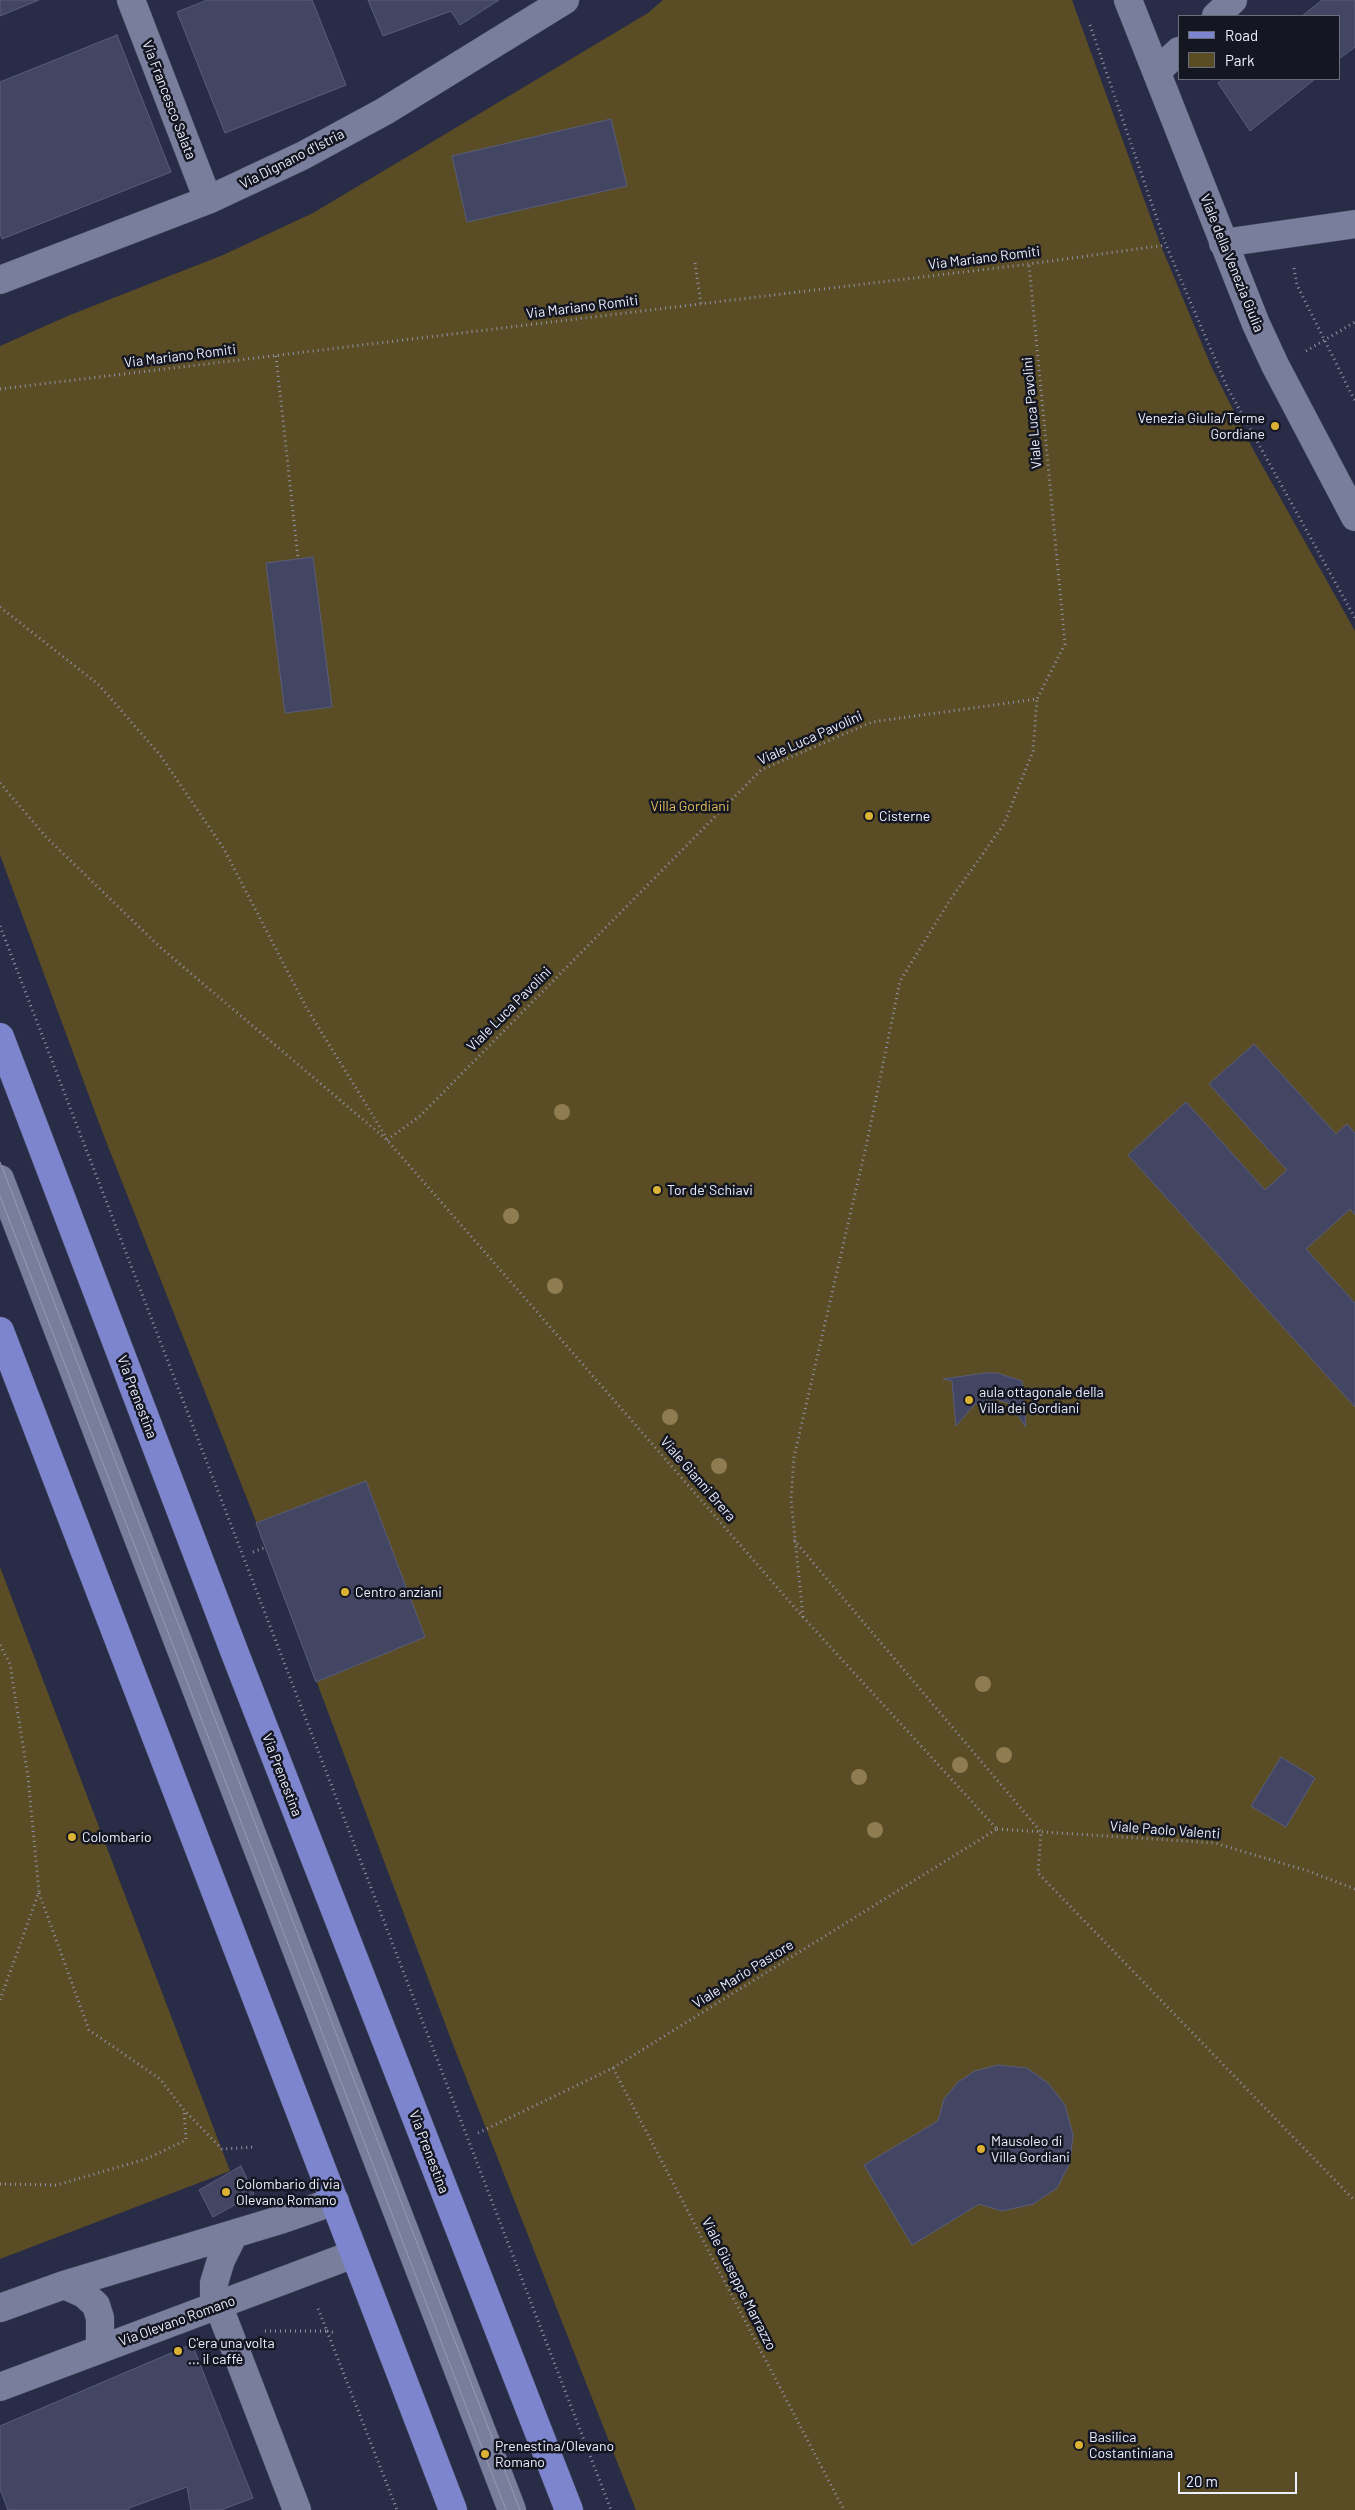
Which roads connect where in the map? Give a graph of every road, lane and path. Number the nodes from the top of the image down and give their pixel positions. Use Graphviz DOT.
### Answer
graph roads {
  1 [pos="131,0"];
  2 [pos="565,0"];
  3 [pos="1128,0"];
  4 [pos="1233,0"];
  5 [pos="1217,15"];
  6 [pos="1090,24"];
  7 [pos="1178,52"];
  8 [pos="1157,71"];
  9 [pos="208,200"];
  10 [pos="1355,224"];
  11 [pos="1223,243"];
  12 [pos="1166,244"];
  13 [pos="695,262"];
  14 [pos="1029,264"];
  15 [pos="1293,265"];
  16 [pos="0,280"];
  17 [pos="701,304"];
  18 [pos="1355,322"];
  19 [pos="1324,340"];
  20 [pos="1304,353"];
  21 [pos="276,356"];
  22 [pos="0,389"];
  23 [pos="1355,401"];
  24 [pos="1355,516"];
  25 [pos="298,558"];
  26 [pos="0,607"];
  27 [pos="1355,618"];
  28 [pos="1037,700"];
  29 [pos="0,783"];
  30 [pos="0,926"];
  31 [pos="0,1037"];
  32 [pos="387,1140"];
  33 [pos="0,1179"];
  34 [pos="0,1331"];
  35 [pos="794,1539"];
  36 [pos="266,1547"];
  37 [pos="253,1552"];
  38 [pos="803,1617"];
  39 [pos="0,1645"];
  40 [pos="997,1829"];
  41 [pos="1040,1832"];
  42 [pos="1355,1889"];
  43 [pos="39,1892"];
  44 [pos="0,2000"];
  45 [pos="614,2068"];
  46 [pos="184,2110"];
  47 [pos="478,2133"];
  48 [pos="256,2148"];
  49 [pos="0,2184"];
  50 [pos="334,2201"];
  51 [pos="1355,2201"];
  52 [pos="234,2234"];
  53 [pos="354,2254"];
  54 [pos="64,2285"];
  55 [pos="314,2299"];
  56 [pos="217,2306"];
  57 [pos="0,2308"];
  58 [pos="262,2331"];
  59 [pos="327,2331"];
  60 [pos="336,2333"];
  61 [pos="100,2349"];
  62 [pos="0,2387"];
  63 [pos="297,2510"];
  64 [pos="397,2510"];
  65 [pos="453,2510"];
  66 [pos="512,2510"];
  67 [pos="570,2510"];
  68 [pos="611,2510"];
  69 [pos="844,2510"];
  1 -- 9 [label="street, Via Francesco Salata"];
  2 -- 9 [label="street, Via Dignano d'Istria"];
  3 -- 8 [label="street, Viale della Venezia Giulia"];
  4 -- 5 [label="street"];
  6 -- 12 [label="path"];
  7 -- 8 [label="street"];
  8 -- 11 [label="street, Viale della Venezia Giulia"];
  9 -- 16 [label="street, Via Dignano d'Istria"];
  10 -- 11 [label="street"];
  11 -- 24 [label="street, Viale della Venezia Giulia"];
  12 -- 14 [label="path, Via Mariano Romiti"];
  12 -- 27 [label="path"];
  13 -- 17 [label="path"];
  14 -- 17 [label="path, Via Mariano Romiti"];
  14 -- 28 [label="path, Viale Luca Pavolini"];
  15 -- 19 [label="path"];
  17 -- 21 [label="path, Via Mariano Romiti"];
  18 -- 19 [label="path"];
  19 -- 20 [label="path"];
  19 -- 23 [label="path"];
  21 -- 22 [label="path, Via Mariano Romiti"];
  21 -- 25 [label="path"];
  26 -- 32 [label="path"];
  28 -- 32 [label="path, Viale Luca Pavolini"];
  28 -- 35 [label="path"];
  29 -- 32 [label="path"];
  30 -- 68 [label="path"];
  31 -- 67 [label="main road, Via Prenestina"];
  32 -- 38 [label="path, Viale Gianni Brera"];
  33 -- 66 [label="street"];
  34 -- 50 [label="main road"];
  35 -- 38 [label="path"];
  35 -- 41 [label="path"];
  36 -- 37 [label="path"];
  38 -- 40 [label="path, Viale Gianni Brera"];
  39 -- 43 [label="path"];
  40 -- 41 [label="path, Viale Paolo Valenti"];
  40 -- 45 [label="path, Viale Mario Pastore"];
  41 -- 42 [label="path, Viale Paolo Valenti"];
  41 -- 51 [label="path"];
  43 -- 44 [label="path"];
  43 -- 46 [label="path"];
  45 -- 47 [label="path, Viale Mario Pastore"];
  45 -- 69 [label="path, Viale Giuseppe Marrazzo"];
  46 -- 48 [label="path"];
  46 -- 49 [label="path"];
  50 -- 52 [label="street"];
  50 -- 53 [label="main road"];
  52 -- 54 [label="street"];
  52 -- 56 [label="street"];
  53 -- 56 [label="street, Via Olevano Romano"];
  53 -- 65 [label="main road"];
  54 -- 57 [label="street"];
  54 -- 61 [label="street"];
  55 -- 59 [label="path"];
  56 -- 61 [label="street, Via Olevano Romano"];
  56 -- 63 [label="street"];
  58 -- 59 [label="path"];
  59 -- 60 [label="path"];
  59 -- 64 [label="path"];
  61 -- 62 [label="street, Via Olevano Romano"];
}
